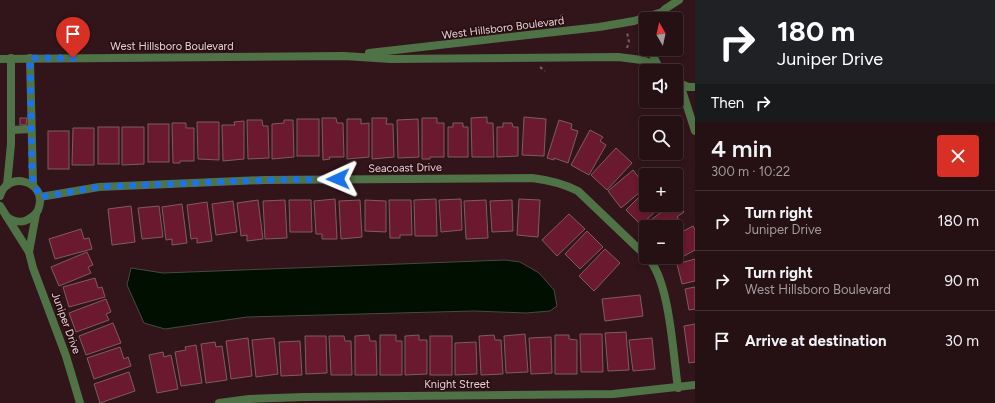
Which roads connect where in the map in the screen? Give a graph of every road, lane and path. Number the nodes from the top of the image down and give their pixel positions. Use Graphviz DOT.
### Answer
graph roads {
  1 [pos="677,0"];
  2 [pos="664,12"];
  3 [pos="639,19"];
  4 [pos="627,31"];
  5 [pos="627,48"];
  6 [pos="344,56"];
  7 [pos="0,58"];
  8 [pos="11,58"];
  9 [pos="30,58"];
  10 [pos="650,64"];
  11 [pos="683,84"];
  12 [pos="695,87"];
  13 [pos="683,97"];
  14 [pos="31,129"];
  15 [pos="11,130"];
  16 [pos="695,131"];
  17 [pos="7,185"];
  18 [pos="33,185"];
  19 [pos="0,196"];
  20 [pos="40,197"];
  21 [pos="0,206"];
  22 [pos="36,214"];
  23 [pos="5,215"];
  24 [pos="639,250"];
  25 [pos="29,252"];
  26 [pos="651,264"];
  27 [pos="695,385"];
  28 [pos="678,388"];
  29 [pos="582,394"];
  30 [pos="344,399"];
  31 [pos="80,403"];
  32 [pos="219,403"];
  33 [pos="582,403"];
  1 -- 2 [label="street"];
  3 -- 6 [label="street, West Hillsboro Boulevard"];
  4 -- 5 [label="path"];
  6 -- 9 [label="street, West Hillsboro Boulevard"];
  6 -- 10 [label="street, West Hillsboro Boulevard"];
  7 -- 8 [label="street, West Hillsboro Boulevard"];
  8 -- 9 [label="street, West Hillsboro Boulevard"];
  8 -- 15 [label="street"];
  9 -- 14 [label="street"];
  11 -- 12 [label="street"];
  13 -- 16 [label="street"];
  14 -- 15 [label="street"];
  14 -- 18 [label="street"];
  15 -- 17 [label="street"];
  17 -- 18 [label="street"];
  17 -- 19 [label="street"];
  18 -- 20 [label="street"];
  20 -- 22 [label="street"];
  20 -- 24 [label="street, Seacoast Drive"];
  21 -- 23 [label="street"];
  22 -- 23 [label="street"];
  22 -- 25 [label="street"];
  23 -- 25 [label="street"];
  25 -- 31 [label="street, Juniper Drive"];
  26 -- 28 [label="street, Seacoast Drive"];
  27 -- 28 [label="street, Knight Street"];
  28 -- 29 [label="street, Knight Street"];
  29 -- 30 [label="street, Knight Street"];
  29 -- 33 [label="street"];
  30 -- 32 [label="street, Knight Street"];
}
